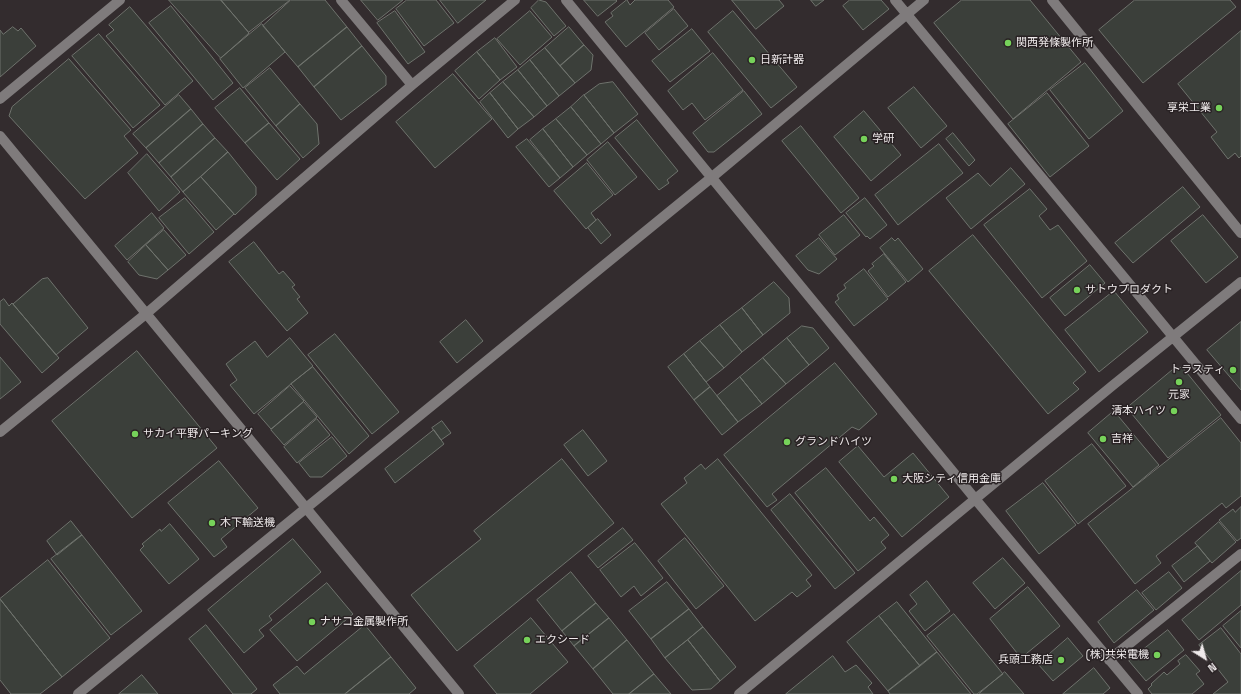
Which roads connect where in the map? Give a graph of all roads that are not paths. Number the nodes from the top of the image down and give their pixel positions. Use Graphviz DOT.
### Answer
graph roads {
  1 [pos="120,0"];
  2 [pos="341,0"];
  3 [pos="514,0"];
  4 [pos="566,0"];
  5 [pos="894,0"];
  6 [pos="924,0"];
  7 [pos="1052,0"];
  8 [pos="907,14"];
  9 [pos="412,85"];
  10 [pos="0,99"];
  11 [pos="0,136"];
  12 [pos="710,178"];
  13 [pos="1241,233"];
  14 [pos="1241,282"];
  15 [pos="147,313"];
  16 [pos="1173,336"];
  17 [pos="1241,419"];
  18 [pos="0,432"];
  19 [pos="976,500"];
  20 [pos="306,509"];
  21 [pos="1241,554"];
  22 [pos="1109,660"];
  23 [pos="78,694"];
  24 [pos="459,694"];
  25 [pos="739,694"];
  26 [pos="1138,694"];
  1 -- 10 [label="street"];
  2 -- 9 [label="street"];
  3 -- 9 [label="street"];
  4 -- 12 [label="street"];
  5 -- 8 [label="street"];
  6 -- 8 [label="street"];
  7 -- 13 [label="street"];
  8 -- 12 [label="street"];
  8 -- 16 [label="street"];
  9 -- 15 [label="street"];
  11 -- 15 [label="street"];
  12 -- 19 [label="street"];
  12 -- 20 [label="street"];
  14 -- 16 [label="street"];
  15 -- 18 [label="street"];
  15 -- 20 [label="street"];
  16 -- 17 [label="street"];
  16 -- 19 [label="street"];
  19 -- 22 [label="street"];
  19 -- 25 [label="street"];
  20 -- 23 [label="street"];
  20 -- 24 [label="street"];
  21 -- 22 [label="street"];
  22 -- 26 [label="street"];
}
